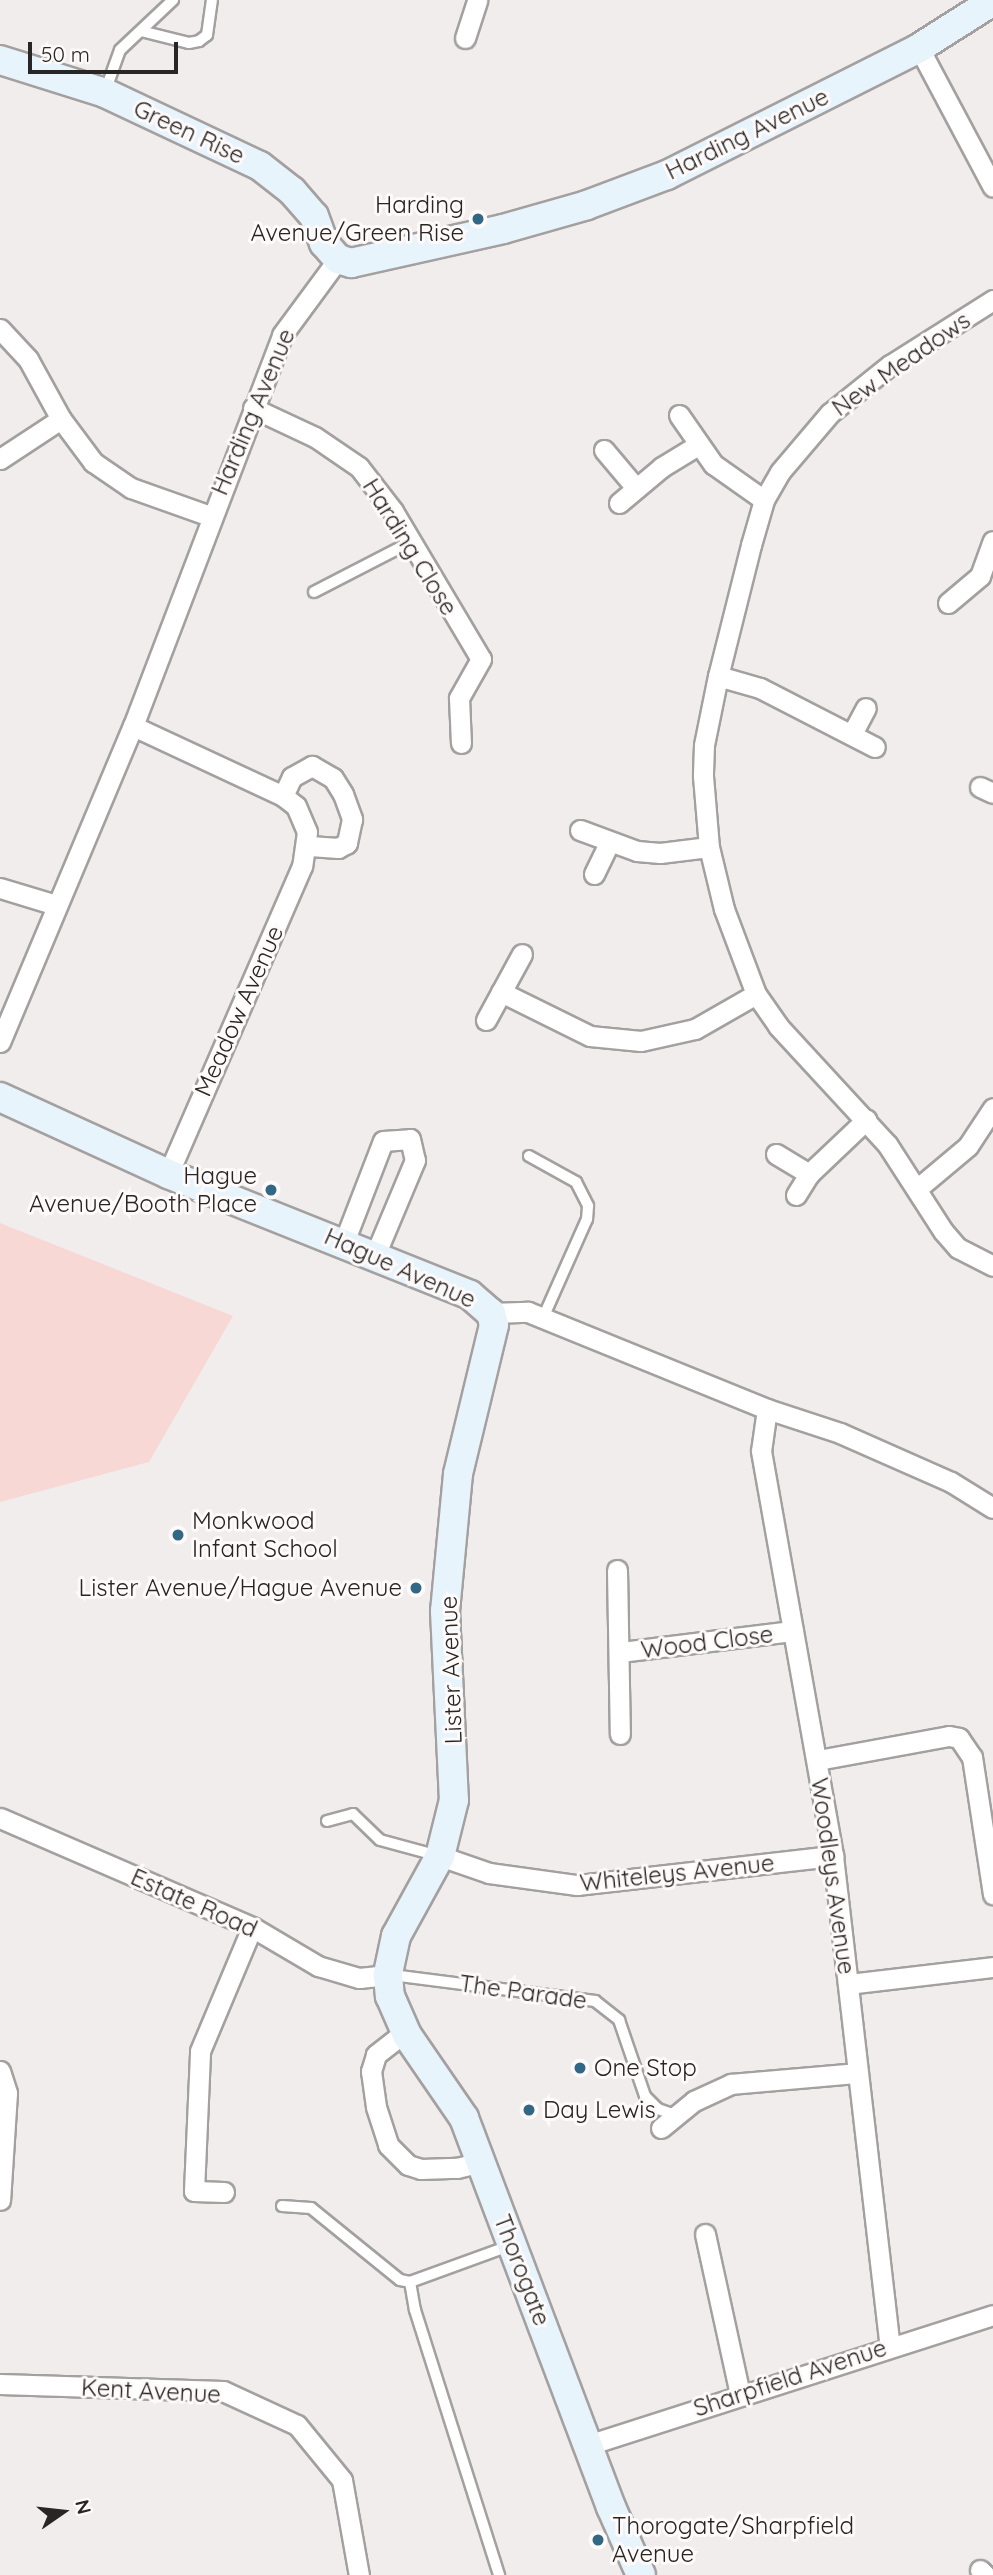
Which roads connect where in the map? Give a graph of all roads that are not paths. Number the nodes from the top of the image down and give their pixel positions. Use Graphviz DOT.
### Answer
graph roads {
  1 [pos="173,0"];
  2 [pos="212,0"];
  3 [pos="477,0"];
  4 [pos="993,1"];
  5 [pos="141,30"];
  6 [pos="465,38"];
  7 [pos="919,48"];
  8 [pos="0,60"];
  9 [pos="105,93"];
  10 [pos="993,187"];
  11 [pos="338,259"];
  12 [pos="993,300"];
  13 [pos="0,329"];
  14 [pos="253,408"];
  15 [pos="679,415"];
  16 [pos="61,419"];
  17 [pos="698,445"];
  18 [pos="604,450"];
  19 [pos="0,467"];
  20 [pos="636,488"];
  21 [pos="764,500"];
  22 [pos="619,503"];
  23 [pos="209,516"];
  24 [pos="993,541"];
  25 [pos="411,542"];
  26 [pos="986,579"];
  27 [pos="314,592"];
  28 [pos="948,603"];
  29 [pos="718,676"];
  30 [pos="866,708"];
  31 [pos="133,726"];
  32 [pos="853,732"];
  33 [pos="461,743"];
  34 [pos="875,747"];
  35 [pos="283,796"];
  36 [pos="580,830"];
  37 [pos="609,843"];
  38 [pos="306,846"];
  39 [pos="709,847"];
  40 [pos="594,874"];
  41 [pos="0,888"];
  42 [pos="56,905"];
  43 [pos="522,954"];
  44 [pos="501,992"];
  45 [pos="756,994"];
  46 [pos="486,1020"];
  47 [pos="0,1042"];
  48 [pos="0,1097"];
  49 [pos="993,1108"];
  50 [pos="866,1120"];
  51 [pos="776,1154"];
  52 [pos="529,1156"];
  53 [pos="168,1174"];
  54 [pos="810,1174"];
  55 [pos="918,1188"];
  56 [pos="796,1195"];
  57 [pos="344,1242"];
  58 [pos="374,1255"];
  59 [pos="993,1266"];
  60 [pos="491,1313"];
  61 [pos="543,1318"];
  62 [pos="767,1409"];
  63 [pos="993,1508"];
  64 [pos="617,1570"];
  65 [pos="793,1631"];
  66 [pos="621,1653"];
  67 [pos="620,1734"];
  68 [pos="818,1760"];
  69 [pos="0,1818"];
  70 [pos="327,1821"];
  71 [pos="440,1856"];
  72 [pos="833,1856"];
  73 [pos="993,1894"];
  74 [pos="252,1927"];
  75 [pos="993,1967"];
  76 [pos="388,1975"];
  77 [pos="848,1984"];
  78 [pos="405,2032"];
  79 [pos="0,2071"];
  80 [pos="858,2073"];
  81 [pos="668,2121"];
  82 [pos="481,2162"];
  83 [pos="224,2192"];
  84 [pos="0,2200"];
  85 [pos="282,2206"];
  86 [pos="705,2234"];
  87 [pos="513,2245"];
  88 [pos="410,2281"];
  89 [pos="993,2315"];
  90 [pos="890,2346"];
  91 [pos="0,2384"];
  92 [pos="740,2394"];
  93 [pos="588,2445"];
  94 [pos="359,2575"];
  95 [pos="499,2575"];
  96 [pos="641,2575"];
  1 -- 5 [label="lane"];
  2 -- 5 [label="lane"];
  3 -- 6 [label="street"];
  4 -- 7 [label="street, Harding Avenue"];
  5 -- 9 [label="lane"];
  7 -- 10 [label="street"];
  7 -- 11 [label="street, Harding Avenue"];
  8 -- 9 [label="street, Green Rise"];
  9 -- 11 [label="street, Green Rise"];
  11 -- 14 [label="street, Harding Avenue"];
  12 -- 21 [label="street, New Meadows"];
  13 -- 16 [label="street"];
  14 -- 23 [label="street, Harding Avenue"];
  14 -- 25 [label="street, Harding Close"];
  15 -- 17 [label="street"];
  16 -- 19 [label="street"];
  16 -- 23 [label="street"];
  17 -- 20 [label="street"];
  17 -- 21 [label="street"];
  18 -- 20 [label="street"];
  20 -- 22 [label="street"];
  21 -- 29 [label="street, New Meadows"];
  23 -- 31 [label="street, Harding Avenue"];
  24 -- 26 [label="street"];
  25 -- 27 [label="lane"];
  25 -- 33 [label="street, Harding Close"];
  26 -- 28 [label="street"];
  29 -- 32 [label="street"];
  29 -- 39 [label="street, New Meadows"];
  30 -- 32 [label="street"];
  31 -- 35 [label="street, Meadow Avenue"];
  31 -- 42 [label="street, Harding Avenue"];
  32 -- 34 [label="street"];
  35 -- 38 [label="street, Meadow Avenue"];
  35 -- 38 [label="street"];
  36 -- 37 [label="street"];
  37 -- 39 [label="street"];
  37 -- 40 [label="street"];
  38 -- 53 [label="street, Meadow Avenue"];
  39 -- 45 [label="street, New Meadows"];
  41 -- 42 [label="street"];
  42 -- 47 [label="street, Harding Avenue"];
  43 -- 44 [label="street"];
  44 -- 45 [label="street"];
  44 -- 46 [label="street"];
  45 -- 50 [label="street, New Meadows"];
  48 -- 53 [label="street, Hague Avenue"];
  49 -- 55 [label="street"];
  50 -- 54 [label="street"];
  50 -- 55 [label="street, New Meadows"];
  51 -- 54 [label="street"];
  52 -- 61 [label="lane"];
  53 -- 57 [label="street, Hague Avenue"];
  54 -- 56 [label="street"];
  55 -- 59 [label="street, New Meadows"];
  57 -- 58 [label="street, Hague Avenue"];
  57 -- 58 [label="street"];
  58 -- 60 [label="street, Hague Avenue"];
  60 -- 61 [label="street, Hague Avenue"];
  60 -- 71 [label="street, Lister Avenue"];
  61 -- 62 [label="street, Hague Avenue"];
  62 -- 63 [label="street, Hague Avenue"];
  62 -- 65 [label="street, Woodleys Avenue"];
  64 -- 66 [label="street, Wood Close"];
  65 -- 66 [label="street, Wood Close"];
  65 -- 68 [label="street, Woodleys Avenue"];
  66 -- 67 [label="street, Wood Close"];
  68 -- 72 [label="street, Woodleys Avenue"];
  68 -- 73 [label="street"];
  69 -- 74 [label="street, Estate Road"];
  70 -- 71 [label="lane"];
  71 -- 72 [label="street, Whiteleys Avenue"];
  71 -- 76 [label="street, Lister Avenue"];
  72 -- 77 [label="street, Woodleys Avenue"];
  74 -- 76 [label="street, Estate Road"];
  74 -- 83 [label="street"];
  75 -- 77 [label="street"];
  76 -- 78 [label="street, Thorogate"];
  76 -- 81 [label="lane, The Parade"];
  77 -- 80 [label="street, Woodleys Avenue"];
  78 -- 82 [label="street, Thorogate"];
  78 -- 82 [label="street"];
  79 -- 84 [label="street"];
  80 -- 81 [label="street"];
  80 -- 90 [label="street, Woodleys Avenue"];
  82 -- 87 [label="street, Thorogate"];
  85 -- 88 [label="lane"];
  86 -- 92 [label="street"];
  87 -- 88 [label="lane"];
  87 -- 93 [label="street, Thorogate"];
  88 -- 95 [label="lane"];
  89 -- 90 [label="street, Sharpfield Avenue"];
  90 -- 92 [label="street, Sharpfield Avenue"];
  91 -- 94 [label="street, Kent Avenue"];
  92 -- 93 [label="street, Sharpfield Avenue"];
  93 -- 96 [label="street, Thorogate"];
}
